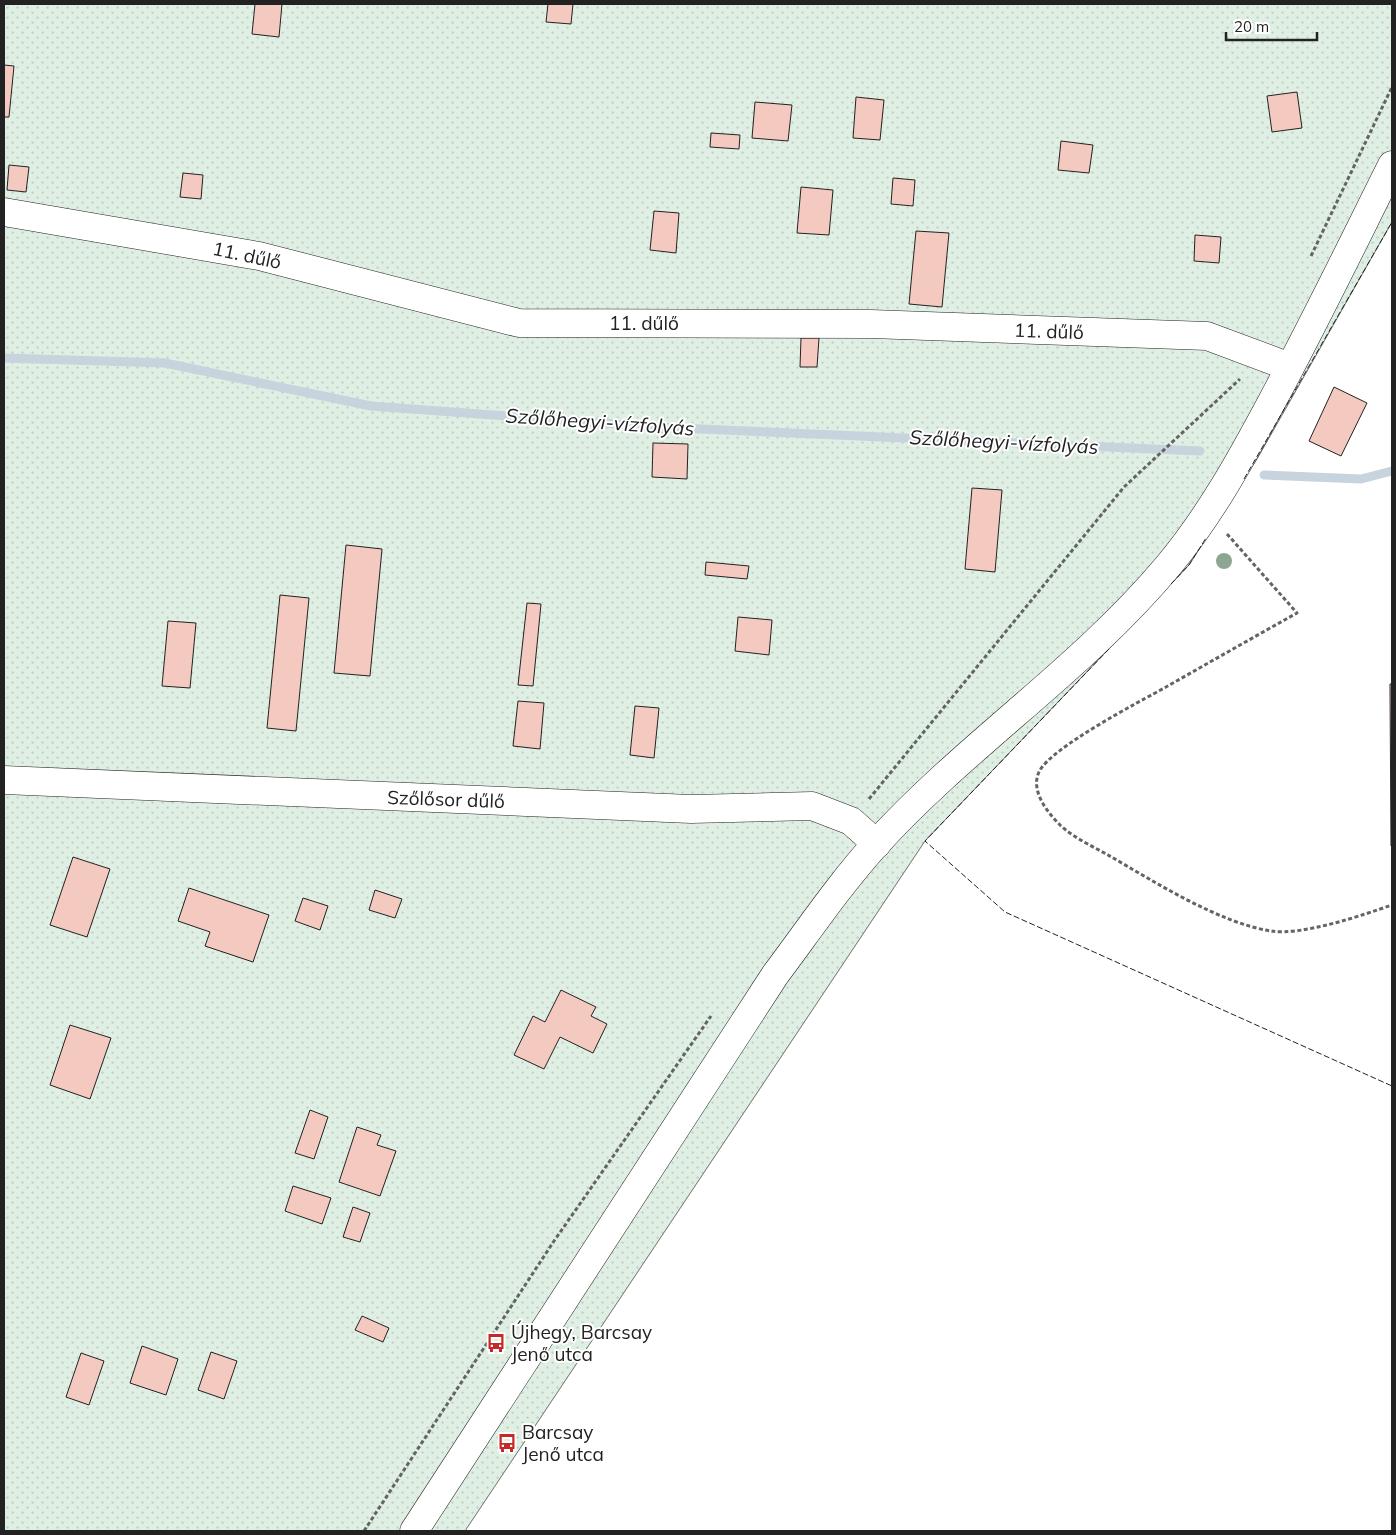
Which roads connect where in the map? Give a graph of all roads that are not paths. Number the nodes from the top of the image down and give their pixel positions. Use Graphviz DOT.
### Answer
graph roads {
  1 [pos="1392,165"];
  2 [pos="4,212"];
  3 [pos="1290,368"];
  4 [pos="4,780"];
  5 [pos="877,844"];
  6 [pos="414,1531"];
  1 -- 3 [label="street"];
  2 -- 3 [label="street, 11. dűlő"];
  3 -- 5 [label="street"];
  4 -- 5 [label="street, Szőlősor dűlő"];
  5 -- 6 [label="street"];
}
